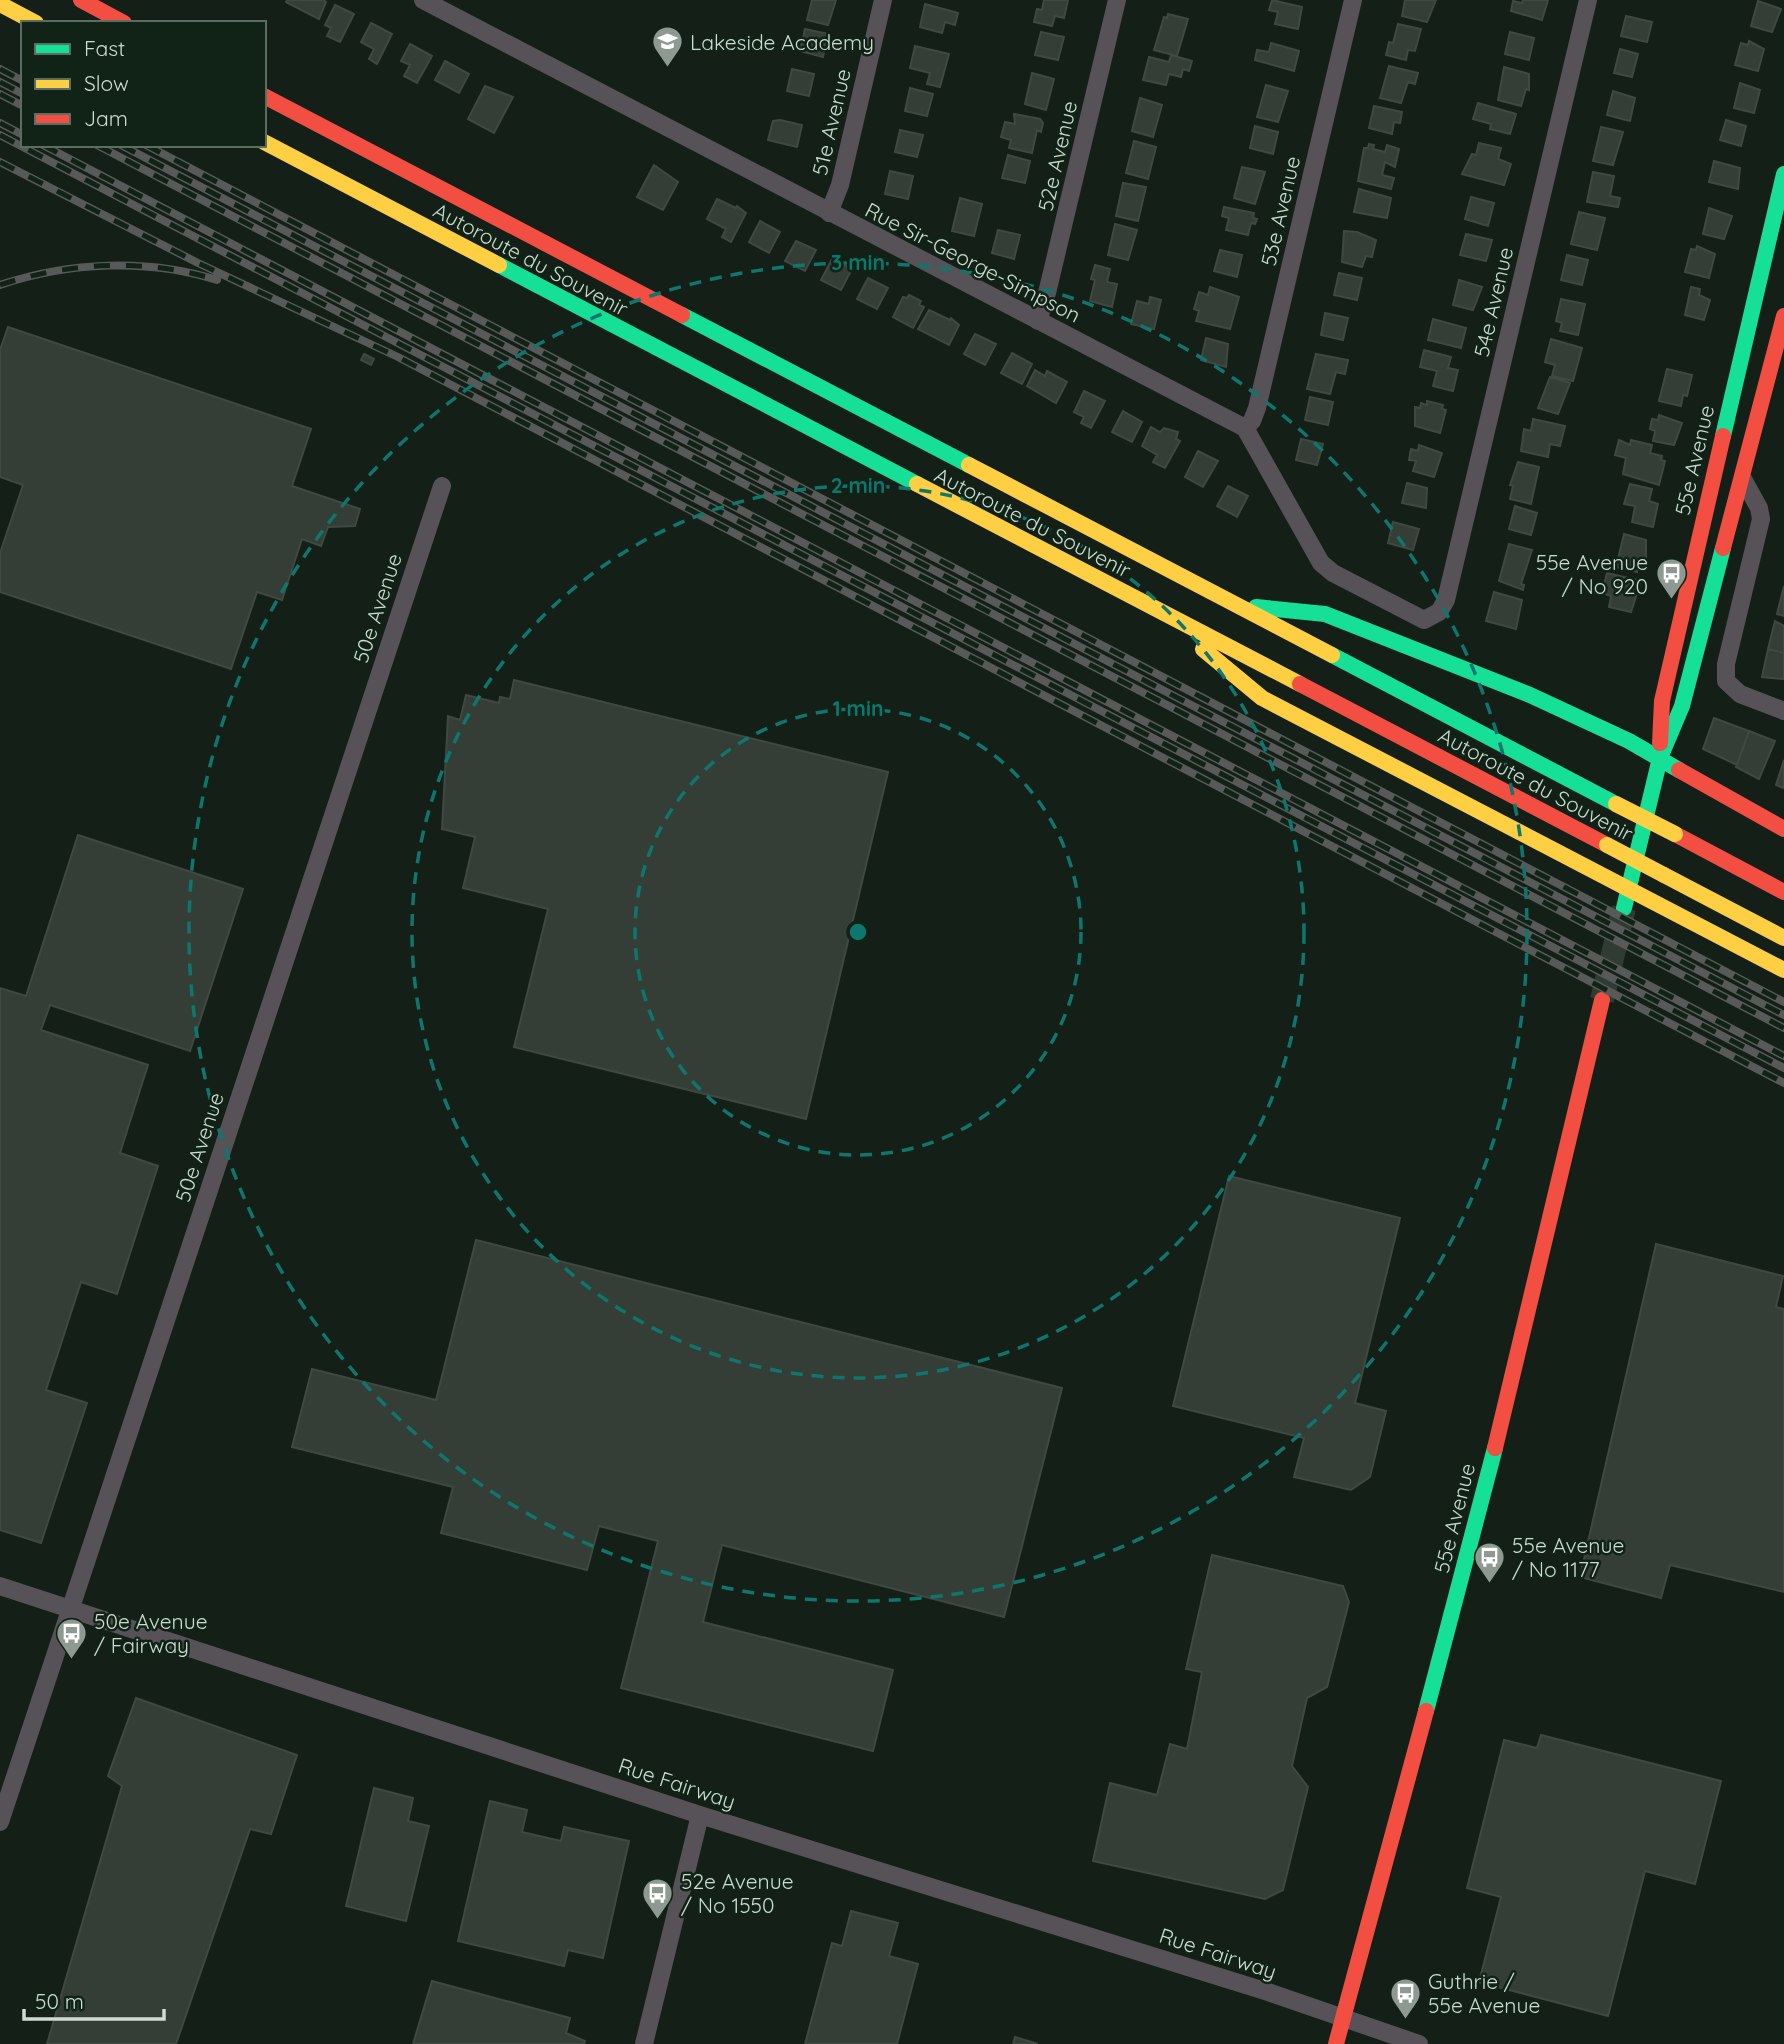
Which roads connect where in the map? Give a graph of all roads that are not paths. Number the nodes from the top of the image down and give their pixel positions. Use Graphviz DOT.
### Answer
graph roads {
  1 [pos="81,0"];
  2 [pos="423,0"];
  3 [pos="883,0"];
  4 [pos="1117,0"];
  5 [pos="1353,0"];
  6 [pos="1588,0"];
  7 [pos="0,4"];
  8 [pos="32,21"];
  9 [pos="120,21"];
  10 [pos="266,97"];
  11 [pos="266,143"];
  12 [pos="1784,174"];
  13 [pos="829,213"];
  14 [pos="1784,316"];
  15 [pos="1038,321"];
  16 [pos="1245,428"];
  17 [pos="1744,479"];
  18 [pos="442,485"];
  19 [pos="1149,605"];
  20 [pos="1236,605"];
  21 [pos="1784,711"];
  22 [pos="1660,758"];
  23 [pos="1784,829"];
  24 [pos="1628,888"];
  25 [pos="1784,892"];
  26 [pos="1624,908"];
  27 [pos="1784,938"];
  28 [pos="1784,970"];
  29 [pos="1602,1000"];
  30 [pos="0,1586"];
  31 [pos="71,1609"];
  32 [pos="700,1815"];
  33 [pos="0,1822"];
  34 [pos="1341,2018"];
  35 [pos="644,2044"];
  36 [pos="1336,2044"];
  37 [pos="1419,2044"];
  1 -- 9 [label="main road"];
  2 -- 13 [label="street, Rue Sir-George-Simpson"];
  3 -- 13 [label="street, 51e Avenue"];
  4 -- 15 [label="street, 52e Avenue"];
  5 -- 16 [label="street, 53e Avenue"];
  6 -- 16 [label="street, 54e Avenue"];
  7 -- 8 [label="main road"];
  10 -- 20 [label="main road, Autoroute du Souvenir"];
  11 -- 19 [label="main road, Autoroute du Souvenir"];
  12 -- 22 [label="main road, 55e Avenue"];
  13 -- 15 [label="street, Rue Sir-George-Simpson"];
  14 -- 17 [label="main road, 55e Avenue"];
  15 -- 16 [label="street, Rue Sir-George-Simpson"];
  17 -- 21 [label="street"];
  17 -- 22 [label="main road, 55e Avenue"];
  18 -- 31 [label="street, 50e Avenue"];
  19 -- 24 [label="main road"];
  19 -- 27 [label="main road, Autoroute du Souvenir, bridge"];
  20 -- 22 [label="main road"];
  20 -- 25 [label="main road, Autoroute du Souvenir, bridge"];
  22 -- 23 [label="main road"];
  22 -- 24 [label="main road, 55e Avenue"];
  24 -- 26 [label="main road, 55e Avenue"];
  24 -- 28 [label="main road"];
  29 -- 34 [label="main road, 55e Avenue"];
  30 -- 31 [label="street, Rue Fairway"];
  31 -- 32 [label="street, Rue Fairway"];
  31 -- 33 [label="street, 50e Avenue"];
  32 -- 34 [label="street, Rue Fairway"];
  32 -- 35 [label="street"];
  34 -- 36 [label="main road, 55e Avenue"];
  34 -- 37 [label="street, Rue Fairway"];
}
